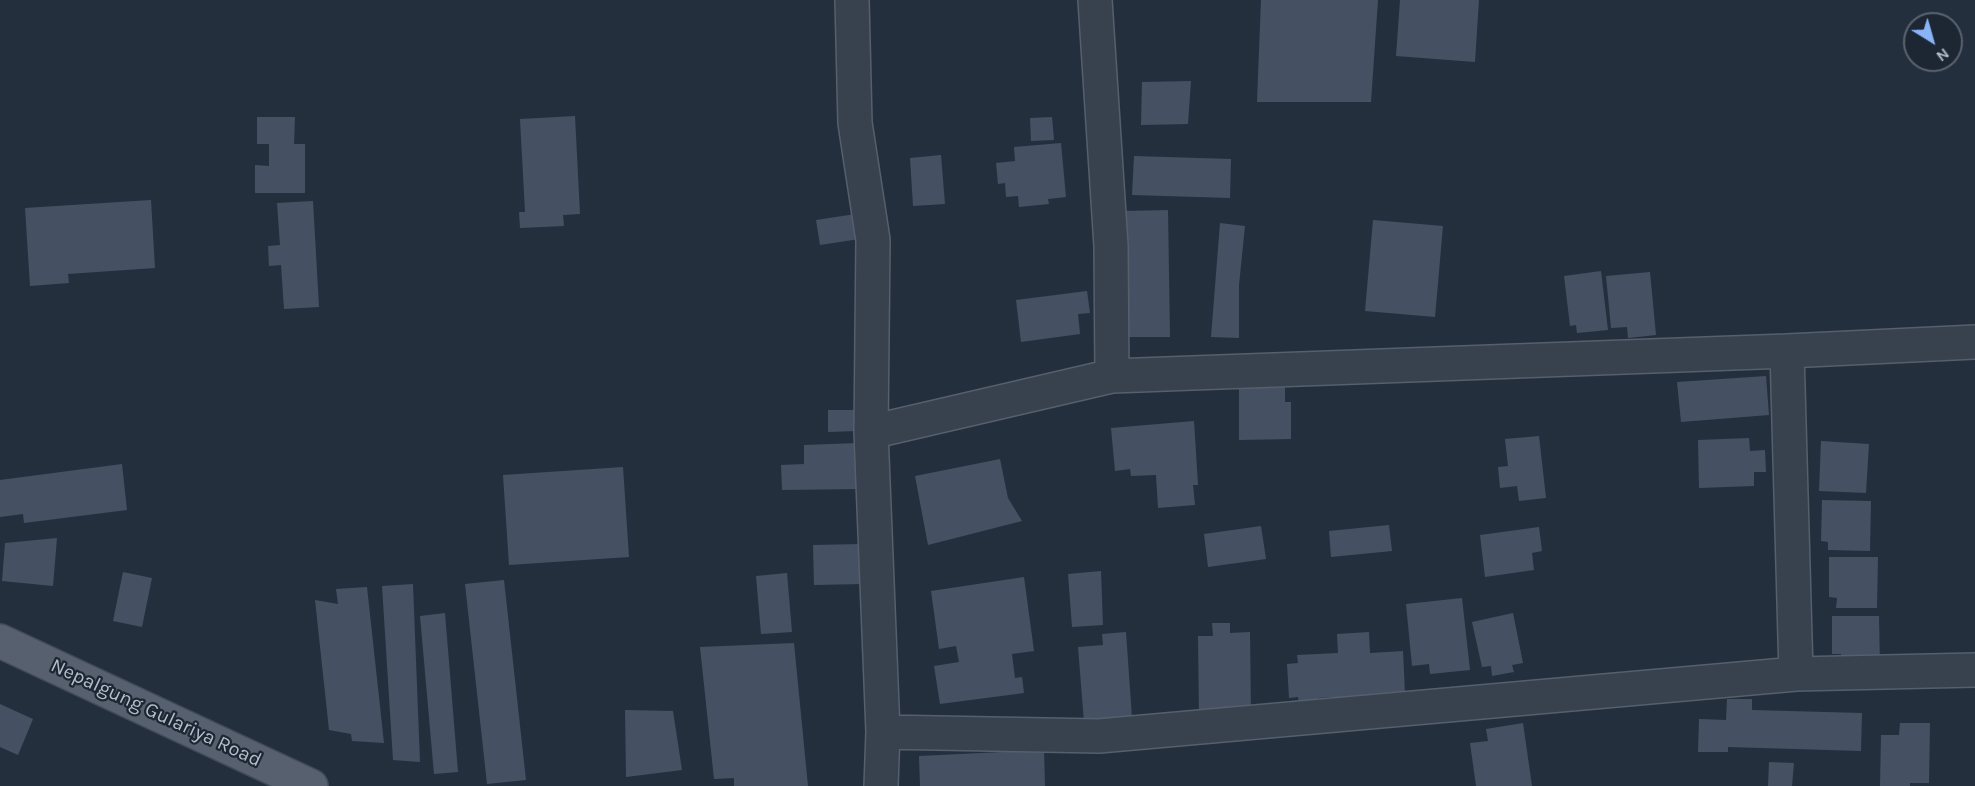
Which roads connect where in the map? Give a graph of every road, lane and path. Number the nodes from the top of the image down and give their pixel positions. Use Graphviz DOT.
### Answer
graph roads {
  1 [pos="852,0"];
  2 [pos="1095,0"];
  3 [pos="1975,342"];
  4 [pos="1787,351"];
  5 [pos="1112,376"];
  6 [pos="871,432"];
  7 [pos="0,641"];
  8 [pos="1975,670"];
  9 [pos="1796,674"];
  10 [pos="883,732"];
  11 [pos="311,786"];
  12 [pos="880,786"];
  1 -- 6 [label="street"];
  2 -- 5 [label="street"];
  3 -- 4 [label="street"];
  4 -- 5 [label="street"];
  4 -- 9 [label="street"];
  5 -- 6 [label="street"];
  6 -- 10 [label="street"];
  7 -- 11 [label="main road, Nepalgung Gulariya Road"];
  8 -- 9 [label="street"];
  9 -- 10 [label="street"];
  10 -- 12 [label="street"];
}
